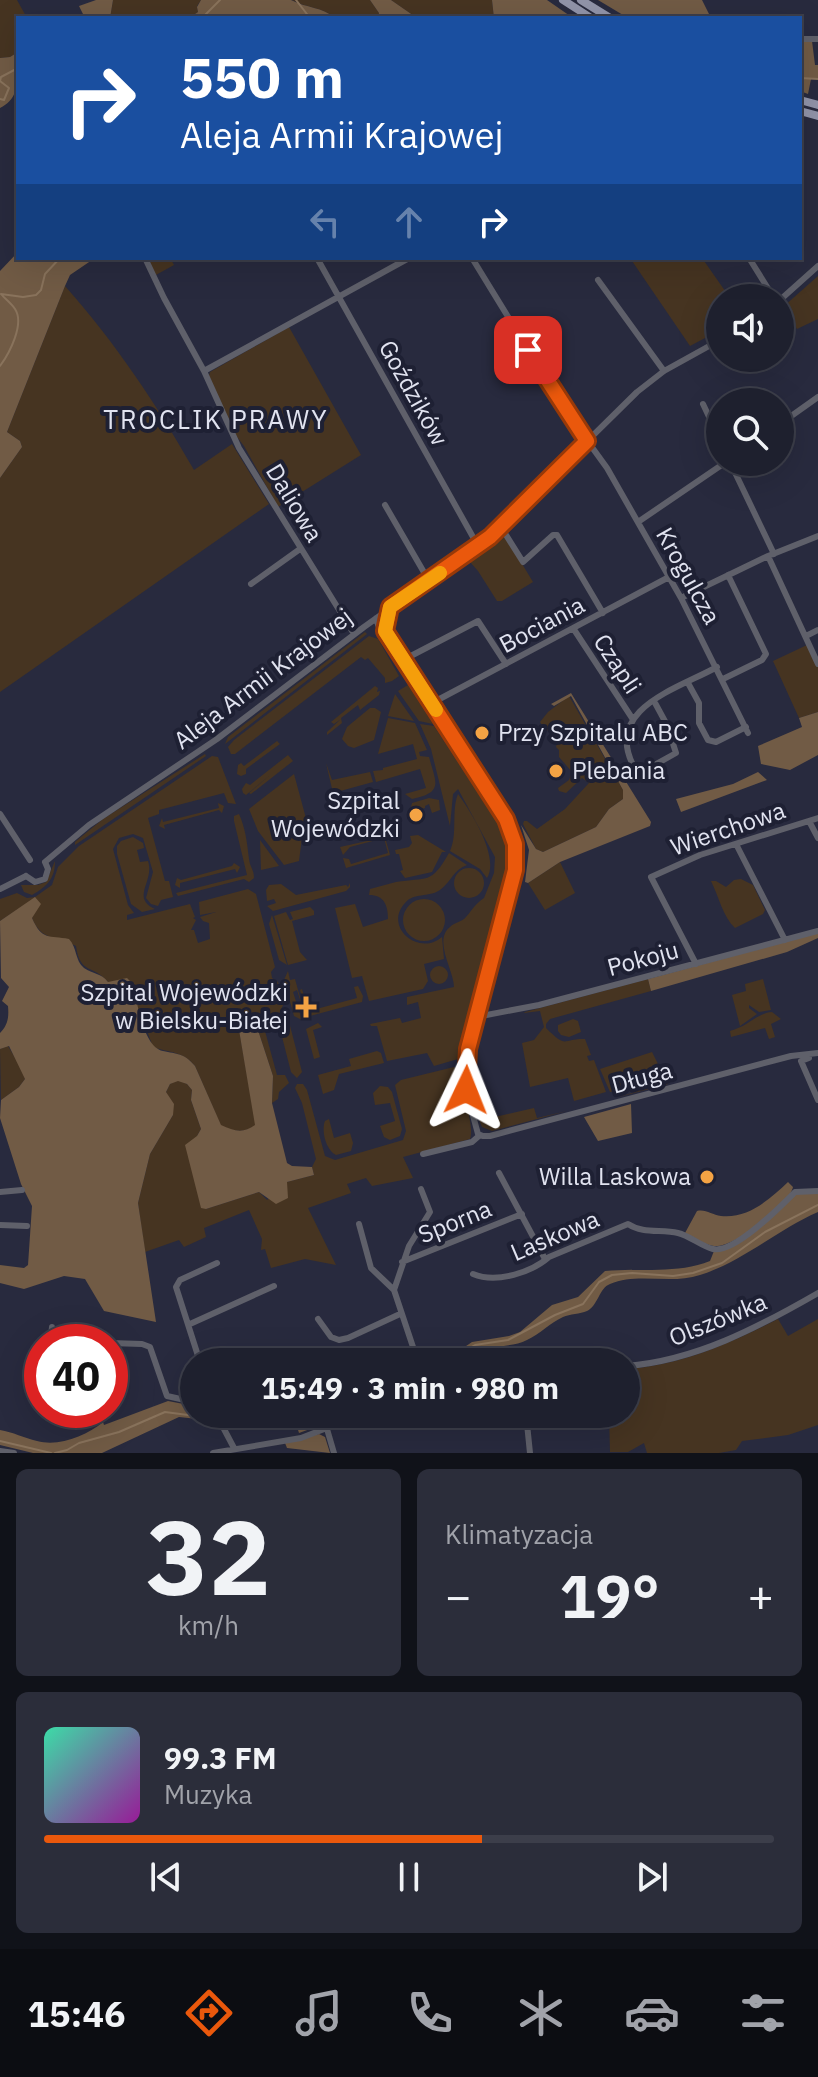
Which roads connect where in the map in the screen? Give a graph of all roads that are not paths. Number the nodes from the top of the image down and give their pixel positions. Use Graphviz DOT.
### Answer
graph roads {
  1 [pos="563,0"];
  2 [pos="581,0"];
  3 [pos="588,16"];
  4 [pos="607,16"];
  5 [pos="146,260"];
  6 [pos="318,260"];
  7 [pos="405,260"];
  8 [pos="473,260"];
  9 [pos="750,260"];
  10 [pos="818,266"];
  11 [pos="598,280"];
  12 [pos="765,284"];
  13 [pos="794,287"];
  14 [pos="340,297"];
  15 [pos="706,348"];
  16 [pos="204,371"];
  17 [pos="664,371"];
  18 [pos="816,399"];
  19 [pos="703,404"];
  20 [pos="818,409"];
  21 [pos="706,410"];
  22 [pos="794,414"];
  23 [pos="587,441"];
  24 [pos="707,476"];
  25 [pos="734,476"];
  26 [pos="385,505"];
  27 [pos="638,522"];
  28 [pos="501,527"];
  29 [pos="818,536"];
  30 [pos="478,546"];
  31 [pos="300,549"];
  32 [pos="771,555"];
  33 [pos="728,575"];
  34 [pos="669,577"];
  35 [pos="429,581"];
  36 [pos="251,584"];
  37 [pos="681,598"];
  38 [pos="390,607"];
  39 [pos="603,613"];
  40 [pos="376,618"];
  41 [pos="573,628"];
  42 [pos="818,630"];
  43 [pos="385,631"];
  44 [pos="354,634"];
  45 [pos="806,636"];
  46 [pos="405,659"];
  47 [pos="506,664"];
  48 [pos="818,664"];
  49 [pos="717,667"];
  50 [pos="723,679"];
  51 [pos="688,683"];
  52 [pos="654,701"];
  53 [pos="432,703"];
  54 [pos="632,718"];
  55 [pos="634,767"];
  56 [pos="640,773"];
  57 [pos="0,814"];
  58 [pos="818,818"];
  59 [pos="809,821"];
  60 [pos="818,838"];
  61 [pos="736,844"];
  62 [pos="30,860"];
  63 [pos="45,862"];
  64 [pos="26,876"];
  65 [pos="0,889"];
  66 [pos="818,931"];
  67 [pos="785,940"];
  68 [pos="696,964"];
  69 [pos="476,1017"];
  70 [pos="817,1055"];
  71 [pos="818,1100"];
  72 [pos="478,1133"];
  73 [pos="423,1154"];
  74 [pos="499,1173"];
  75 [pos="421,1189"];
  76 [pos="22,1190"];
  77 [pos="818,1191"];
  78 [pos="0,1192"];
  79 [pos="522,1214"];
  80 [pos="359,1224"];
  81 [pos="0,1225"];
  82 [pos="27,1226"];
  83 [pos="545,1259"];
  84 [pos="402,1262"];
  85 [pos="217,1263"];
  86 [pos="473,1274"];
  87 [pos="274,1286"];
  88 [pos="394,1290"];
  89 [pos="818,1293"];
  90 [pos="400,1314"];
  91 [pos="318,1319"];
  92 [pos="190,1324"];
  93 [pos="128,1344"];
  94 [pos="196,1348"];
  95 [pos="413,1348"];
  96 [pos="640,1364"];
  97 [pos="180,1399"];
  98 [pos="224,1428"];
  99 [pos="527,1428"];
  100 [pos="327,1429"];
  101 [pos="234,1448"];
  102 [pos="0,1451"];
  103 [pos="14,1453"];
  104 [pos="213,1453"];
  105 [pos="334,1453"];
  106 [pos="530,1453"];
  1 -- 3 [label="main road"];
  2 -- 4 [label="main road"];
  5 -- 16 [label="street, Daliowa"];
  6 -- 14 [label="street, Goździków"];
  7 -- 14 [label="street"];
  8 -- 23 [label="street, Krogulcza"];
  9 -- 12 [label="street"];
  10 -- 13 [label="street"];
  11 -- 17 [label="street"];
  14 -- 16 [label="street"];
  14 -- 30 [label="street, Goździków"];
  15 -- 17 [label="street, Aleja Armii Krajowej"];
  16 -- 31 [label="street, Daliowa"];
  17 -- 23 [label="street, Aleja Armii Krajowej"];
  18 -- 20 [label="street"];
  18 -- 22 [label="street"];
  19 -- 21 [label="street"];
  23 -- 27 [label="street, Krogulcza"];
  23 -- 28 [label="street, Aleja Armii Krajowej"];
  24 -- 27 [label="street"];
  25 -- 32 [label="street"];
  26 -- 35 [label="street"];
  27 -- 34 [label="street, Krogulcza"];
  28 -- 30 [label="street, Aleja Armii Krajowej"];
  28 -- 39 [label="street"];
  29 -- 32 [label="street"];
  30 -- 35 [label="street, Aleja Armii Krajowej"];
  31 -- 36 [label="street"];
  31 -- 44 [label="street, Daliowa"];
  32 -- 33 [label="street"];
  32 -- 45 [label="street"];
  33 -- 37 [label="street"];
  33 -- 50 [label="street"];
  34 -- 37 [label="street, Krogulcza"];
  34 -- 39 [label="street, Bociania"];
  35 -- 38 [label="street, Aleja Armii Krajowej"];
  37 -- 49 [label="street, Krogulcza"];
  38 -- 40 [label="street, Aleja Armii Krajowej"];
  38 -- 43 [label="street"];
  39 -- 41 [label="street, Bociania"];
  40 -- 43 [label="street"];
  40 -- 44 [label="street, Aleja Armii Krajowej"];
  41 -- 47 [label="street, Bociania"];
  41 -- 54 [label="street, Czapli"];
  42 -- 45 [label="street"];
  43 -- 46 [label="street"];
  44 -- 63 [label="street, Aleja Armii Krajowej"];
  45 -- 48 [label="street"];
  46 -- 47 [label="street"];
  46 -- 53 [label="street"];
  47 -- 53 [label="street, Bociania"];
  49 -- 50 [label="street, Krogulcza"];
  49 -- 51 [label="street, Czapli"];
  50 -- 51 [label="street, Krogulcza"];
  51 -- 52 [label="street, Czapli"];
  52 -- 54 [label="street, Czapli"];
  52 -- 56 [label="street, Czapli"];
  53 -- 69 [label="street"];
  54 -- 55 [label="street, Czapli"];
  57 -- 62 [label="street"];
  58 -- 59 [label="street, Wierchowa"];
  59 -- 60 [label="street"];
  59 -- 61 [label="street, Wierchowa"];
  61 -- 67 [label="street"];
  61 -- 68 [label="street, Wierchowa"];
  62 -- 63 [label="street"];
  62 -- 64 [label="street"];
  63 -- 64 [label="street"];
  64 -- 65 [label="street"];
  66 -- 67 [label="street, Pokoju"];
  67 -- 68 [label="street, Pokoju"];
  68 -- 69 [label="street, Pokoju"];
  69 -- 72 [label="street"];
  70 -- 71 [label="street"];
  70 -- 72 [label="street, Długa"];
  72 -- 73 [label="street, Długa"];
  74 -- 79 [label="street"];
  75 -- 84 [label="street, Sporna"];
  76 -- 78 [label="street"];
  77 -- 83 [label="street, Laskowa"];
  79 -- 83 [label="street"];
  79 -- 84 [label="street, Sporna"];
  80 -- 88 [label="street"];
  81 -- 82 [label="street"];
  83 -- 86 [label="street, Laskowa"];
  84 -- 88 [label="street, Sporna"];
  85 -- 92 [label="street"];
  87 -- 92 [label="street"];
  88 -- 90 [label="street"];
  89 -- 96 [label="street, Olszówka"];
  90 -- 91 [label="street"];
  90 -- 95 [label="street"];
  92 -- 94 [label="street"];
  93 -- 97 [label="street"];
  98 -- 101 [label="street"];
  99 -- 106 [label="street"];
  100 -- 101 [label="street"];
  100 -- 105 [label="street"];
  101 -- 104 [label="street"];
  102 -- 103 [label="street"];
}
